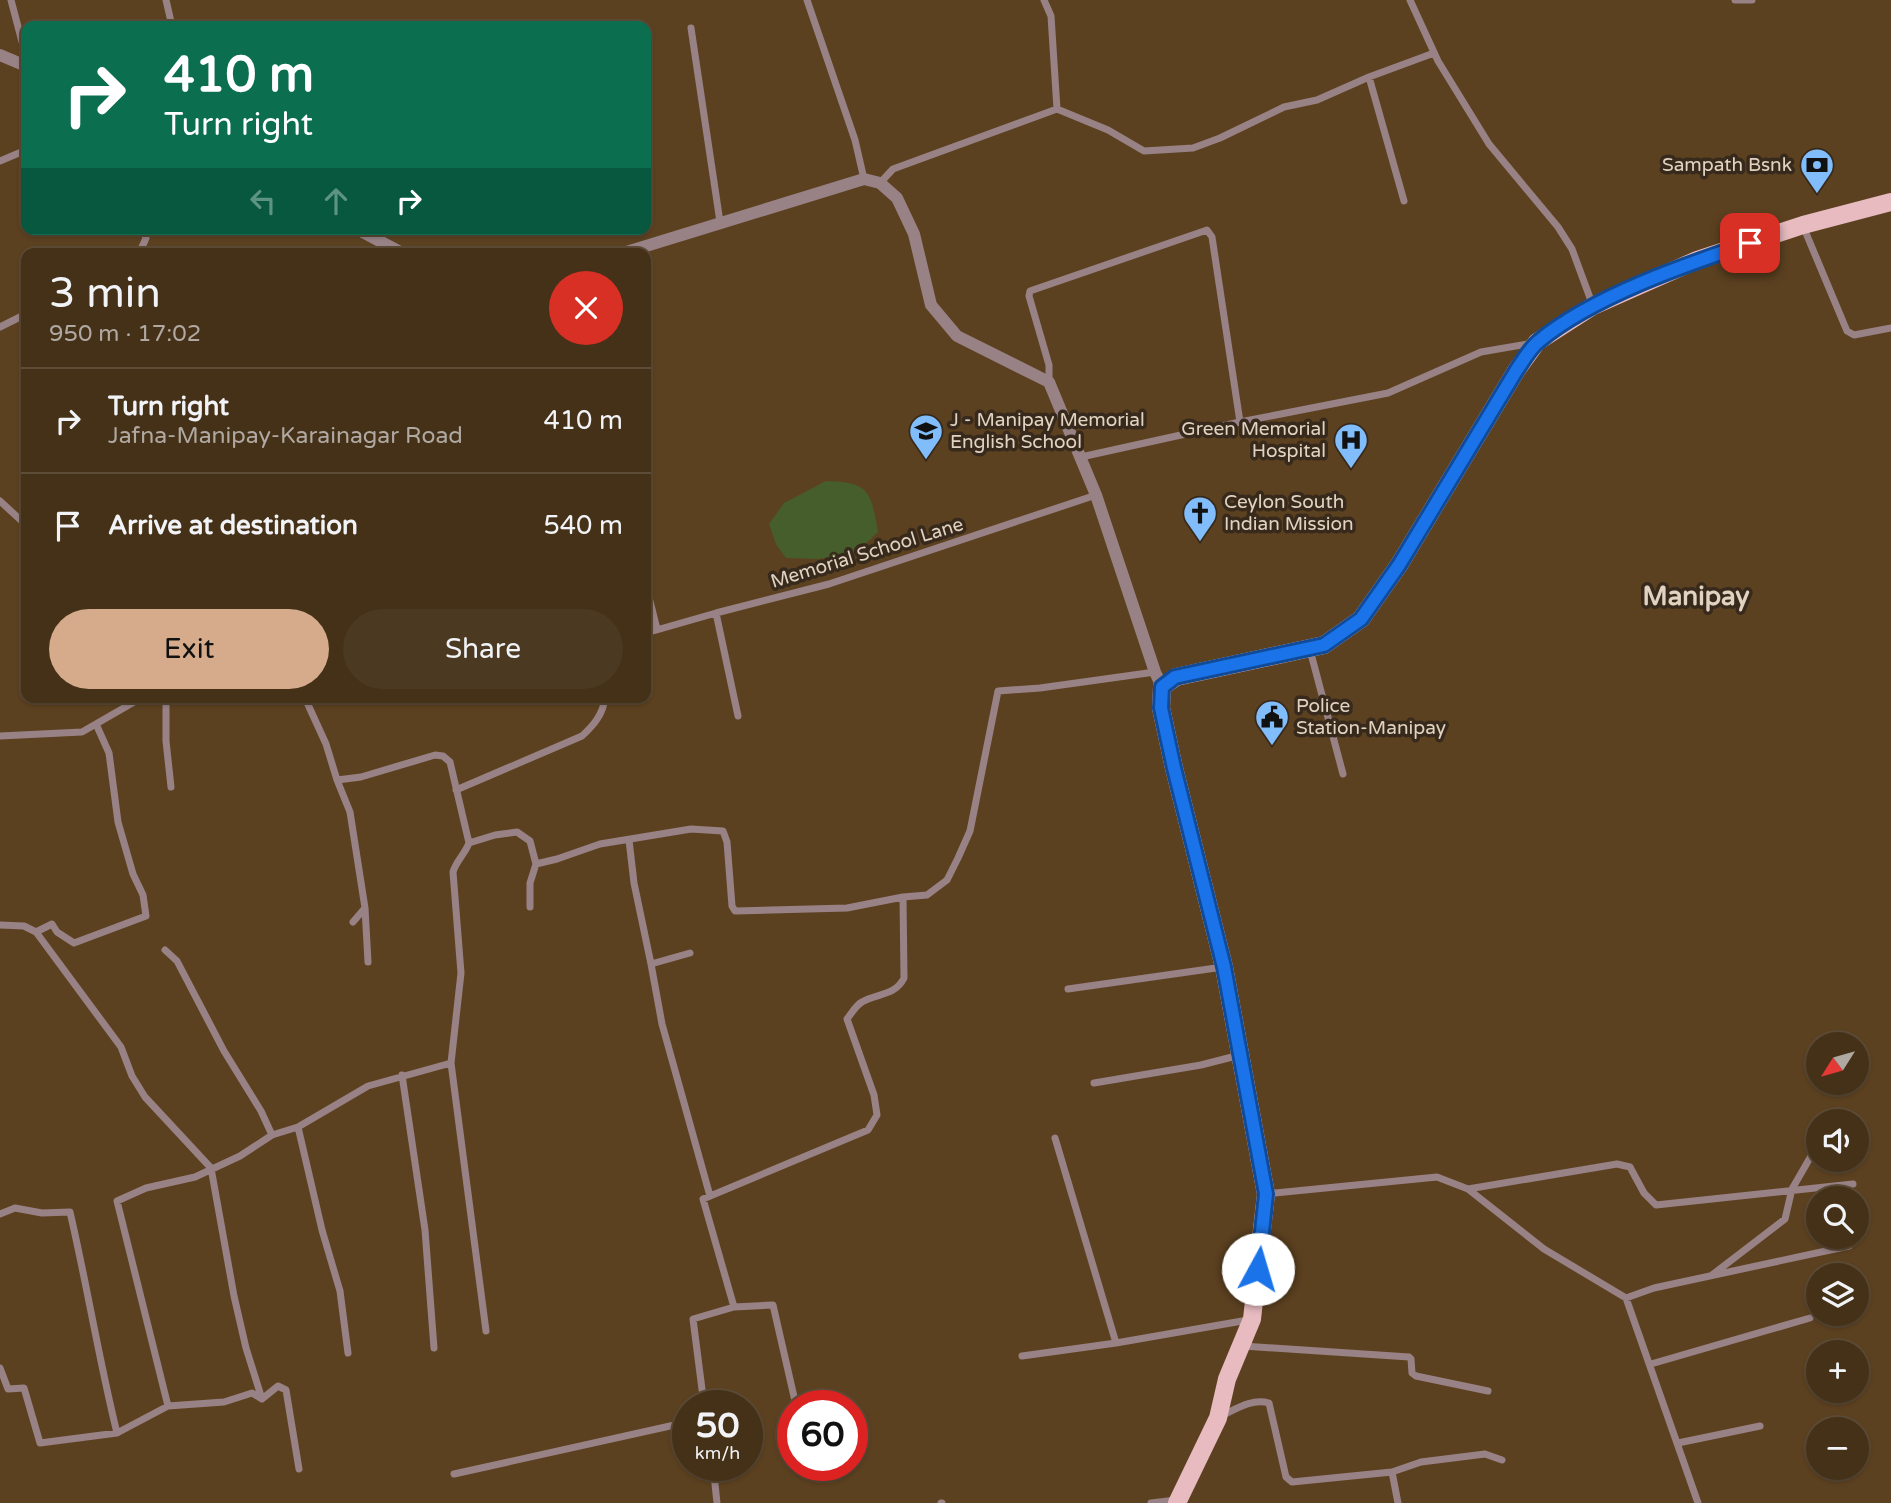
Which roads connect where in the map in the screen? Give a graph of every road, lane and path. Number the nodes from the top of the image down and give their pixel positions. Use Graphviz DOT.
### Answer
graph roads {
  1 [pos="10,0"];
  2 [pos="166,0"];
  3 [pos="807,0"];
  4 [pos="1044,0"];
  5 [pos="1410,0"];
  6 [pos="1735,0"];
  7 [pos="1752,0"];
  8 [pos="171,21"];
  9 [pos="691,28"];
  10 [pos="21,39"];
  11 [pos="1434,52"];
  12 [pos="0,55"];
  13 [pos="21,64"];
  14 [pos="1369,77"];
  15 [pos="1057,109"];
  16 [pos="21,152"];
  17 [pos="0,161"];
  18 [pos="864,179"];
  19 [pos="880,183"];
  20 [pos="1404,201"];
  21 [pos="1891,202"];
  22 [pos="720,222"];
  23 [pos="1803,225"];
  24 [pos="368,235"];
  25 [pos="393,248"];
  26 [pos="639,248"];
  27 [pos="1592,306"];
  28 [pos="21,316"];
  29 [pos="0,327"];
  30 [pos="1891,328"];
  31 [pos="1537,342"];
  32 [pos="1049,382"];
  33 [pos="1240,422"];
  34 [pos="1081,457"];
  35 [pos="1096,495"];
  36 [pos="0,501"];
  37 [pos="21,520"];
  38 [pos="651,605"];
  39 [pos="716,613"];
  40 [pos="657,629"];
  41 [pos="651,631"];
  42 [pos="1310,649"];
  43 [pos="1158,680"];
  44 [pos="132,703"];
  45 [pos="166,703"];
  46 [pos="307,703"];
  47 [pos="604,703"];
  48 [pos="737,716"];
  49 [pos="96,724"];
  50 [pos="0,736"];
  51 [pos="1343,774"];
  52 [pos="337,780"];
  53 [pos="171,787"];
  54 [pos="456,790"];
  55 [pos="629,840"];
  56 [pos="469,843"];
  57 [pos="536,864"];
  58 [pos="903,897"];
  59 [pos="530,907"];
  60 [pos="365,908"];
  61 [pos="353,922"];
  62 [pos="0,925"];
  63 [pos="36,932"];
  64 [pos="165,950"];
  65 [pos="690,953"];
  66 [pos="368,962"];
  67 [pos="651,964"];
  68 [pos="1224,967"];
  69 [pos="1069,989"];
  70 [pos="1241,1055"];
  71 [pos="451,1063"];
  72 [pos="402,1075"];
  73 [pos="1094,1083"];
  74 [pos="298,1127"];
  75 [pos="272,1135"];
  76 [pos="1055,1139"];
  77 [pos="1806,1165"];
  78 [pos="211,1168"];
  79 [pos="1853,1184"];
  80 [pos="1468,1189"];
  81 [pos="1792,1189"];
  82 [pos="1266,1194"];
  83 [pos="710,1196"];
  84 [pos="0,1214"];
  85 [pos="1835,1249"];
  86 [pos="1709,1277"];
  87 [pos="1626,1298"];
  88 [pos="733,1307"];
  89 [pos="1252,1319"];
  90 [pos="1806,1319"];
  91 [pos="486,1331"];
  92 [pos="1116,1343"];
  93 [pos="1241,1346"];
  94 [pos="434,1348"];
  95 [pos="348,1353"];
  96 [pos="1022,1356"];
  97 [pos="1651,1364"];
  98 [pos="0,1368"];
  99 [pos="702,1390"];
  100 [pos="792,1390"];
  101 [pos="1488,1391"];
  102 [pos="262,1399"];
  103 [pos="168,1406"];
  104 [pos="1217,1418"];
  105 [pos="672,1426"];
  106 [pos="1760,1426"];
  107 [pos="117,1433"];
  108 [pos="1678,1443"];
  109 [pos="1502,1460"];
  110 [pos="299,1469"];
  111 [pos="1392,1472"];
  112 [pos="454,1474"];
  113 [pos="715,1481"];
  114 [pos="1177,1502"];
  115 [pos="717,1503"];
  116 [pos="1151,1503"];
  117 [pos="1398,1503"];
  118 [pos="1698,1503"];
  1 -- 10 [label="street"];
  2 -- 8 [label="street"];
  3 -- 18 [label="street"];
  4 -- 15 [label="street"];
  5 -- 11 [label="street"];
  6 -- 7 [label="street"];
  9 -- 22 [label="street"];
  11 -- 14 [label="street"];
  11 -- 27 [label="street"];
  12 -- 13 [label="street"];
  14 -- 15 [label="street"];
  14 -- 20 [label="street"];
  15 -- 19 [label="street"];
  16 -- 17 [label="street"];
  18 -- 19 [label="street"];
  18 -- 22 [label="street"];
  19 -- 32 [label="street"];
  21 -- 23 [label="main road"];
  22 -- 26 [label="street"];
  23 -- 27 [label="main road"];
  23 -- 30 [label="street"];
  24 -- 25 [label="street"];
  27 -- 31 [label="main road"];
  28 -- 29 [label="street"];
  31 -- 33 [label="street"];
  31 -- 42 [label="main road"];
  32 -- 33 [label="street"];
  32 -- 34 [label="street"];
  33 -- 34 [label="street"];
  34 -- 35 [label="street"];
  35 -- 39 [label="street, Memorial School Lane"];
  35 -- 43 [label="street"];
  36 -- 37 [label="street"];
  38 -- 40 [label="street"];
  39 -- 40 [label="street, Memorial School Lane"];
  39 -- 48 [label="street"];
  40 -- 41 [label="street, Memorial School Lane"];
  42 -- 43 [label="main road"];
  42 -- 51 [label="street"];
  43 -- 58 [label="street"];
  43 -- 68 [label="main road"];
  44 -- 49 [label="street"];
  45 -- 53 [label="street"];
  46 -- 52 [label="street"];
  47 -- 54 [label="street"];
  49 -- 50 [label="street"];
  49 -- 63 [label="street"];
  52 -- 54 [label="street"];
  52 -- 60 [label="street"];
  54 -- 56 [label="street"];
  55 -- 57 [label="street"];
  55 -- 58 [label="street"];
  55 -- 67 [label="street"];
  56 -- 57 [label="street"];
  56 -- 71 [label="street"];
  57 -- 59 [label="street"];
  58 -- 83 [label="street"];
  60 -- 61 [label="street"];
  60 -- 66 [label="street"];
  62 -- 63 [label="street"];
  63 -- 78 [label="street"];
  64 -- 75 [label="street"];
  65 -- 67 [label="street"];
  67 -- 83 [label="street"];
  68 -- 69 [label="street"];
  68 -- 70 [label="main road"];
  70 -- 73 [label="street"];
  70 -- 82 [label="main road"];
  71 -- 72 [label="street"];
  71 -- 91 [label="street"];
  72 -- 74 [label="street"];
  72 -- 94 [label="street"];
  74 -- 75 [label="street"];
  74 -- 95 [label="street"];
  75 -- 78 [label="street"];
  76 -- 92 [label="street"];
  77 -- 81 [label="street"];
  78 -- 102 [label="street"];
  78 -- 103 [label="street"];
  79 -- 81 [label="street"];
  80 -- 81 [label="street"];
  80 -- 82 [label="street"];
  80 -- 87 [label="street"];
  81 -- 86 [label="street"];
  82 -- 89 [label="main road"];
  83 -- 88 [label="street"];
  84 -- 107 [label="street"];
  85 -- 86 [label="street"];
  86 -- 87 [label="street"];
  87 -- 97 [label="street"];
  88 -- 99 [label="street"];
  88 -- 100 [label="street"];
  89 -- 92 [label="street"];
  89 -- 93 [label="main road"];
  90 -- 97 [label="street"];
  92 -- 96 [label="street"];
  93 -- 101 [label="street"];
  93 -- 104 [label="main road"];
  97 -- 108 [label="street"];
  98 -- 107 [label="street"];
  102 -- 103 [label="street"];
  102 -- 110 [label="street"];
  103 -- 107 [label="street"];
  104 -- 111 [label="street"];
  104 -- 114 [label="main road"];
  105 -- 112 [label="street"];
  106 -- 108 [label="street"];
  108 -- 118 [label="street"];
  109 -- 111 [label="street"];
  111 -- 117 [label="street"];
  113 -- 115 [label="street"];
  114 -- 116 [label="street"];
}
